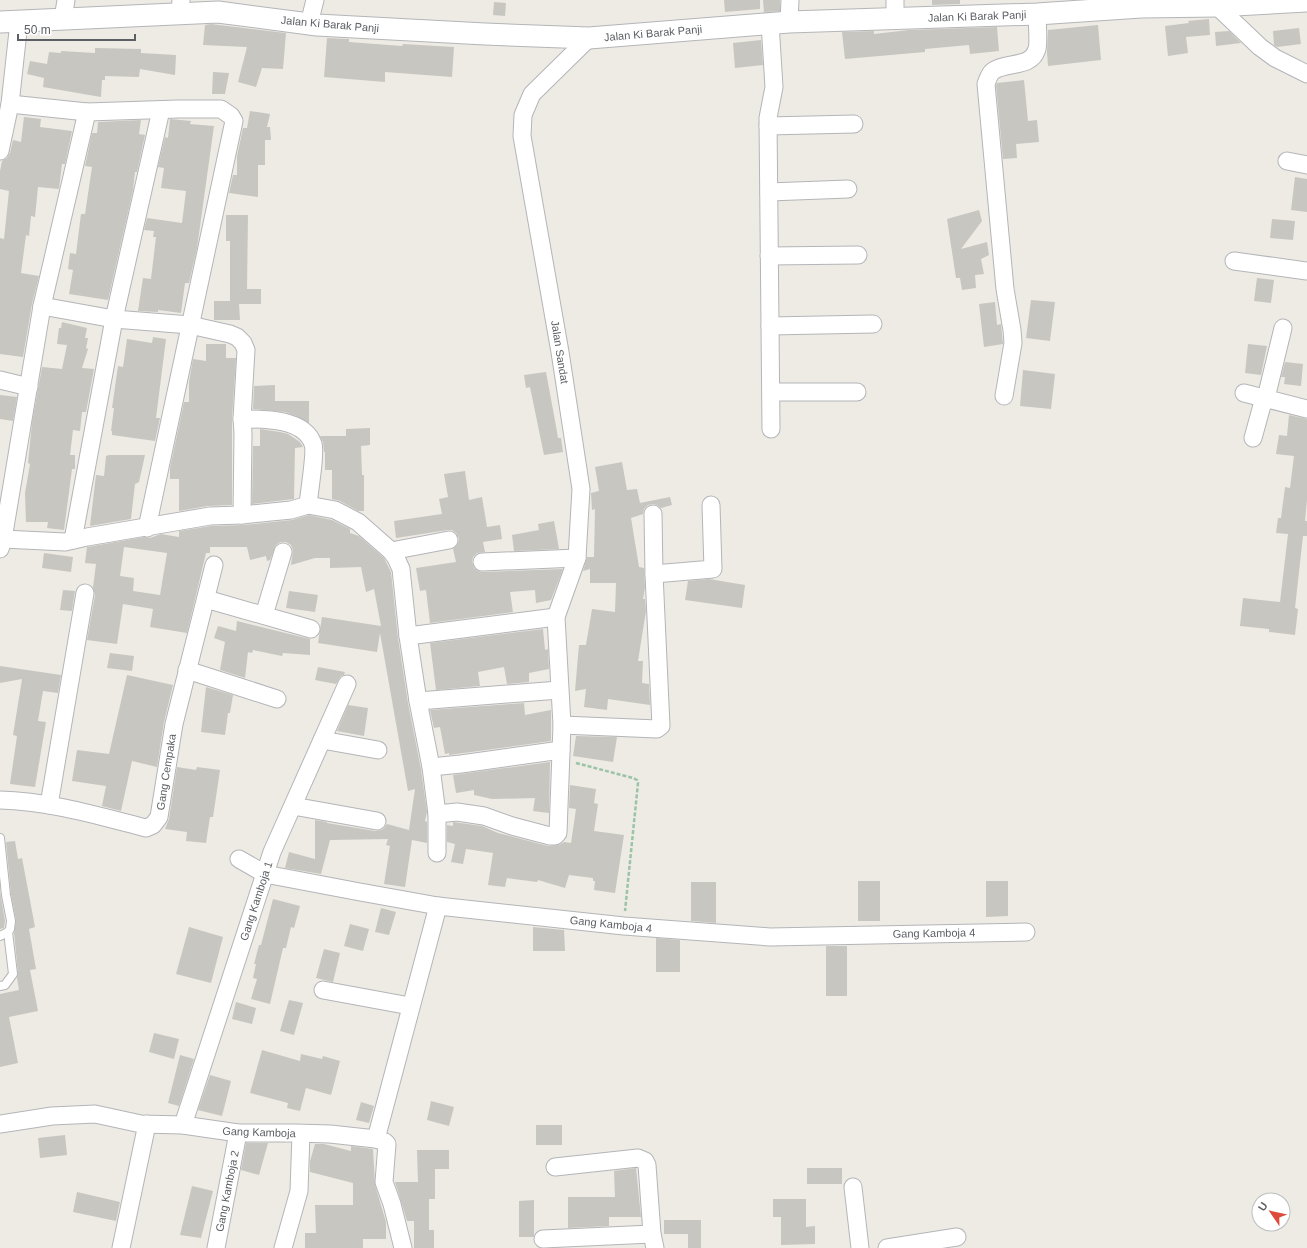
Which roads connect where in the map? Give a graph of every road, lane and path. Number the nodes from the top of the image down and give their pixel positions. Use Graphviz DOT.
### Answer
graph roads {
  1 [pos="316,0"];
  2 [pos="790,0"];
  3 [pos="1307,1"];
  4 [pos="1143,3"];
  5 [pos="180,6"];
  6 [pos="1216,6"];
  7 [pos="895,9"];
  8 [pos="65,10"];
  9 [pos="1038,14"];
  10 [pos="10,22"];
  11 [pos="779,22"];
  12 [pos="309,24"];
  13 [pos="589,38"];
  14 [pos="1307,74"];
  15 [pos="10,104"];
  16 [pos="161,110"];
  17 [pos="87,112"];
  18 [pos="854,124"];
  19 [pos="768,126"];
  20 [pos="0,151"];
  21 [pos="1287,161"];
  22 [pos="1307,165"];
  23 [pos="848,190"];
  24 [pos="769,192"];
  25 [pos="769,256"];
  26 [pos="858,256"];
  27 [pos="1234,261"];
  28 [pos="1307,271"];
  29 [pos="42,306"];
  30 [pos="114,319"];
  31 [pos="873,324"];
  32 [pos="190,325"];
  33 [pos="770,326"];
  34 [pos="1283,328"];
  35 [pos="0,380"];
  36 [pos="29,387"];
  37 [pos="772,392"];
  38 [pos="857,392"];
  39 [pos="1244,393"];
  40 [pos="1004,396"];
  41 [pos="1265,398"];
  42 [pos="1307,409"];
  43 [pos="242,419"];
  44 [pos="771,429"];
  45 [pos="1253,438"];
  46 [pos="308,505"];
  47 [pos="711,505"];
  48 [pos="653,514"];
  49 [pos="242,515"];
  50 [pos="146,528"];
  51 [pos="74,540"];
  52 [pos="449,540"];
  53 [pos="2,544"];
  54 [pos="391,551"];
  55 [pos="283,552"];
  56 [pos="577,558"];
  57 [pos="482,562"];
  58 [pos="214,566"];
  59 [pos="654,574"];
  60 [pos="85,593"];
  61 [pos="206,599"];
  62 [pos="264,615"];
  63 [pos="556,617"];
  64 [pos="312,629"];
  65 [pos="408,636"];
  66 [pos="187,670"];
  67 [pos="347,684"];
  68 [pos="559,690"];
  69 [pos="277,699"];
  70 [pos="418,701"];
  71 [pos="562,726"];
  72 [pos="322,740"];
  73 [pos="378,750"];
  74 [pos="561,754"];
  75 [pos="431,767"];
  76 [pos="0,800"];
  77 [pos="49,805"];
  78 [pos="293,806"];
  79 [pos="437,814"];
  80 [pos="377,821"];
  81 [pos="0,838"];
  82 [pos="437,853"];
  83 [pos="239,859"];
  84 [pos="265,874"];
  85 [pos="438,906"];
  86 [pos="624,926"];
  87 [pos="1026,932"];
  88 [pos="4,934"];
  89 [pos="0,986"];
  90 [pos="323,990"];
  91 [pos="410,1006"];
  92 [pos="0,1124"];
  93 [pos="147,1124"];
  94 [pos="183,1125"];
  95 [pos="238,1133"];
  96 [pos="301,1134"];
  97 [pos="376,1139"];
  98 [pos="556,1167"];
  99 [pos="853,1187"];
  100 [pos="957,1237"];
  101 [pos="543,1239"];
  102 [pos="654,1241"];
  103 [pos="121,1248"];
  104 [pos="216,1248"];
  105 [pos="283,1248"];
  106 [pos="403,1248"];
  107 [pos="860,1248"];
  108 [pos="887,1248"];
  1 -- 12 [label="street"];
  2 -- 11 [label="street"];
  3 -- 6 [label="street, Jalan Ki Barak Panji"];
  4 -- 6 [label="street, Jalan Ki Barak Panji"];
  4 -- 9 [label="street, Jalan Ki Barak Panji"];
  5 -- 8 [label="street, Jalan Ki Barak Panji"];
  5 -- 12 [label="street, Jalan Ki Barak Panji"];
  6 -- 14 [label="street"];
  7 -- 9 [label="street, Jalan Ki Barak Panji"];
  7 -- 11 [label="street, Jalan Ki Barak Panji"];
  8 -- 10 [label="street, Jalan Ki Barak Panji"];
  9 -- 40 [label="street"];
  10 -- 15 [label="street"];
  11 -- 13 [label="street, Jalan Ki Barak Panji"];
  11 -- 19 [label="street"];
  12 -- 13 [label="street, Jalan Ki Barak Panji"];
  13 -- 56 [label="street, Jalan Sandat"];
  15 -- 17 [label="street"];
  15 -- 20 [label="street"];
  16 -- 17 [label="street"];
  16 -- 30 [label="street"];
  16 -- 32 [label="street"];
  17 -- 29 [label="street"];
  18 -- 19 [label="street"];
  19 -- 24 [label="street"];
  21 -- 22 [label="street"];
  23 -- 24 [label="street"];
  24 -- 25 [label="street"];
  25 -- 26 [label="street"];
  25 -- 33 [label="street"];
  27 -- 28 [label="street"];
  29 -- 30 [label="street"];
  29 -- 36 [label="street"];
  30 -- 32 [label="street"];
  30 -- 51 [label="street"];
  31 -- 33 [label="street"];
  32 -- 43 [label="street"];
  32 -- 50 [label="street"];
  33 -- 37 [label="street"];
  34 -- 41 [label="street"];
  35 -- 36 [label="street"];
  36 -- 53 [label="street"];
  37 -- 38 [label="street"];
  37 -- 44 [label="street"];
  39 -- 41 [label="street"];
  41 -- 42 [label="street"];
  41 -- 45 [label="street"];
  43 -- 46 [label="street"];
  43 -- 49 [label="street"];
  46 -- 49 [label="street"];
  46 -- 54 [label="street"];
  47 -- 59 [label="street"];
  48 -- 59 [label="street"];
  49 -- 50 [label="street"];
  50 -- 51 [label="street"];
  51 -- 53 [label="street"];
  52 -- 54 [label="street"];
  54 -- 65 [label="street"];
  55 -- 62 [label="street"];
  56 -- 57 [label="street"];
  56 -- 63 [label="street, Jalan Sandat"];
  58 -- 61 [label="street, Gang Cempaka"];
  59 -- 71 [label="street"];
  60 -- 77 [label="street"];
  61 -- 62 [label="street"];
  61 -- 66 [label="street, Gang Cempaka"];
  62 -- 64 [label="street"];
  63 -- 65 [label="street"];
  63 -- 68 [label="street, Jalan Sandat"];
  65 -- 70 [label="street"];
  66 -- 69 [label="street"];
  66 -- 77 [label="street, Gang Cempaka"];
  67 -- 72 [label="street, Gang Kamboja 1"];
  68 -- 70 [label="street"];
  68 -- 71 [label="street, Jalan Sandat"];
  70 -- 75 [label="street"];
  71 -- 74 [label="street, Jalan Sandat"];
  72 -- 73 [label="street"];
  72 -- 78 [label="street, Gang Kamboja 1"];
  74 -- 75 [label="street"];
  74 -- 79 [label="street, Jalan Sandat"];
  74 -- 86 [label="path"];
  75 -- 79 [label="street"];
  76 -- 77 [label="street, Gang Cempaka"];
  78 -- 80 [label="street"];
  78 -- 84 [label="street, Gang Kamboja 1"];
  79 -- 82 [label="street"];
  81 -- 88 [label="lane"];
  83 -- 84 [label="street, Gang Kamboja 4"];
  84 -- 85 [label="street, Gang Kamboja 4"];
  84 -- 94 [label="street, Gang Kamboja 1"];
  85 -- 86 [label="street, Gang Kamboja 4"];
  85 -- 91 [label="street"];
  86 -- 87 [label="street, Gang Kamboja 4"];
  88 -- 89 [label="lane"];
  90 -- 91 [label="street"];
  91 -- 97 [label="street"];
  92 -- 93 [label="street, Gang Kamboja"];
  93 -- 94 [label="street, Gang Kamboja"];
  93 -- 103 [label="street"];
  94 -- 95 [label="street, Gang Kamboja"];
  95 -- 96 [label="street, Gang Kamboja"];
  95 -- 104 [label="street, Gang Kamboja 2"];
  96 -- 97 [label="street, Gang Kamboja"];
  96 -- 105 [label="street"];
  97 -- 106 [label="street"];
  98 -- 102 [label="street"];
  99 -- 107 [label="street"];
  100 -- 108 [label="street"];
  101 -- 102 [label="street"];
}
